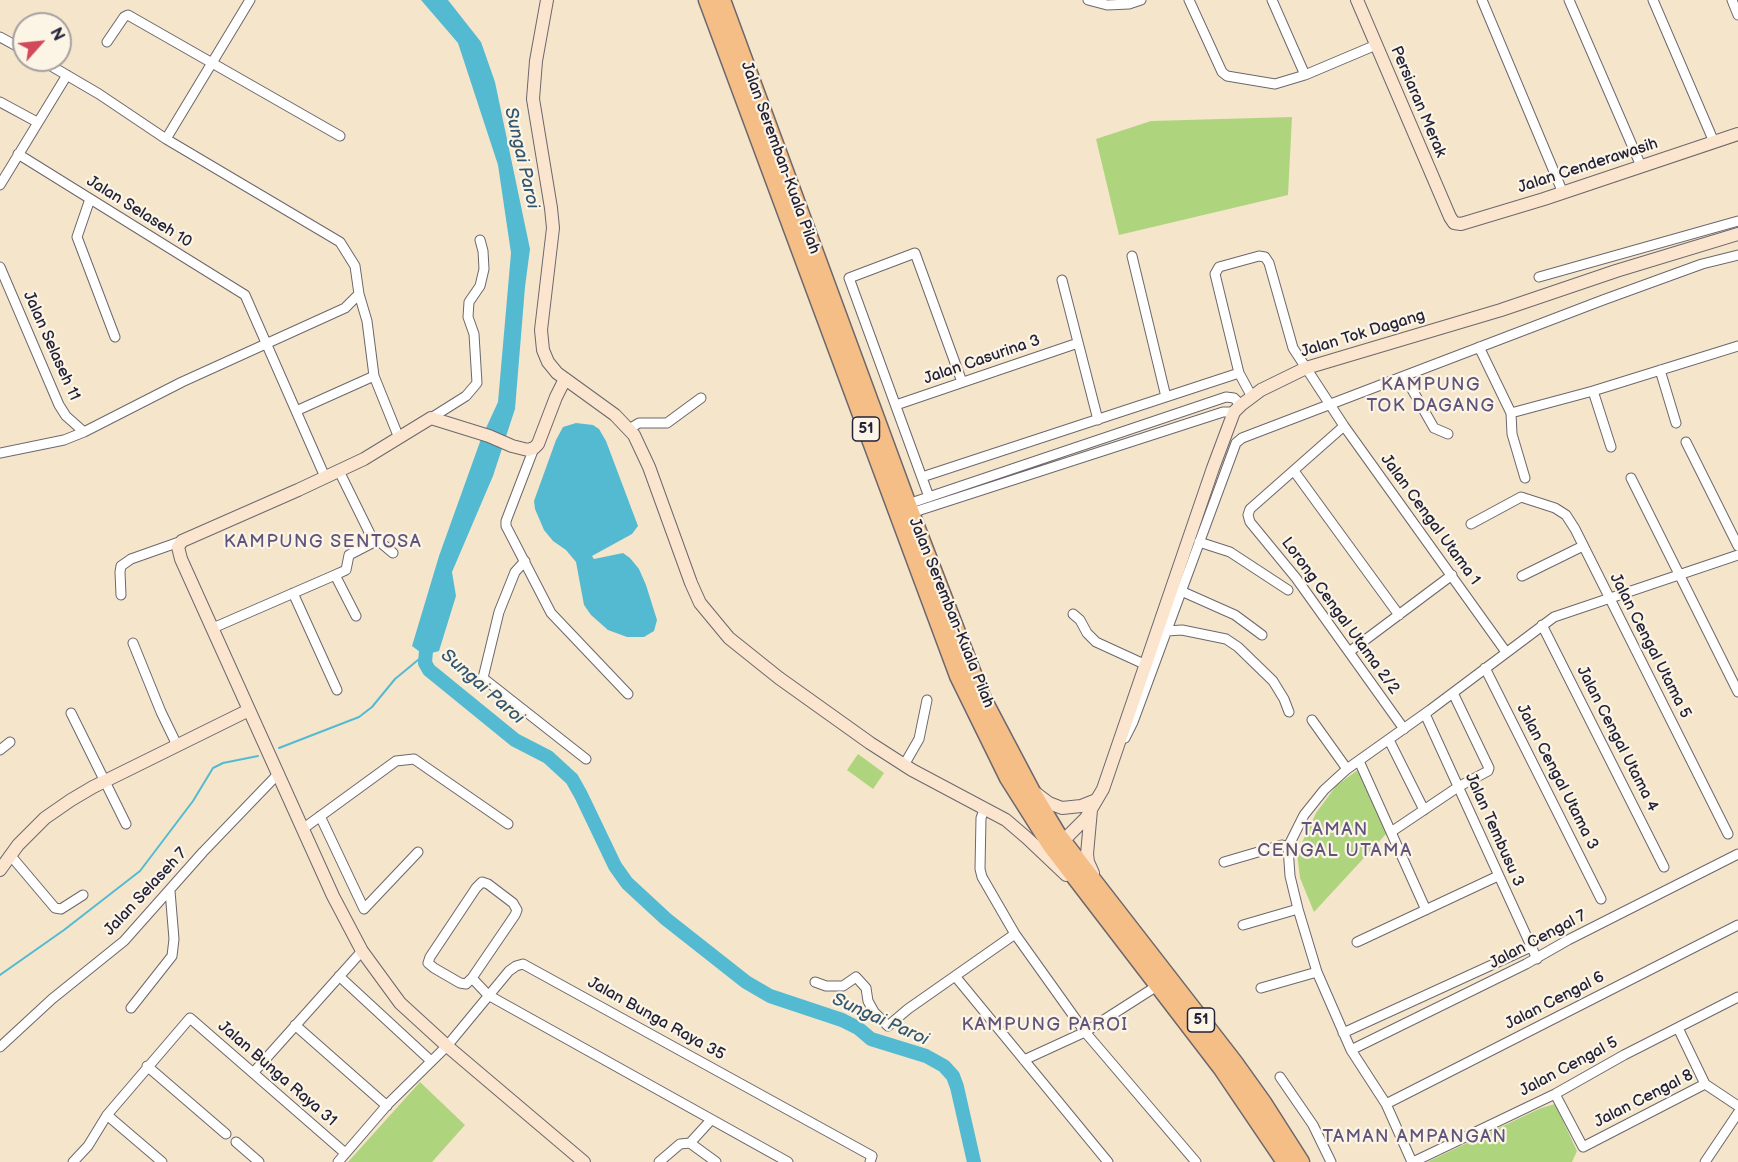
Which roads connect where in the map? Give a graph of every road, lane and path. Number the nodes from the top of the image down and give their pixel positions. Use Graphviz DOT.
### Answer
graph roads {
  1 [pos="250,0"];
  2 [pos="547,0"];
  3 [pos="707,0"];
  4 [pos="722,0"];
  5 [pos="1088,0"];
  6 [pos="1141,0"];
  7 [pos="1189,0"];
  8 [pos="1272,0"];
  9 [pos="1357,0"];
  10 [pos="1482,0"];
  11 [pos="1569,0"];
  12 [pos="1653,0"];
  13 [pos="1732,0"];
  14 [pos="1738,15"];
  15 [pos="107,42"];
  16 [pos="1376,45"];
  17 [pos="212,64"];
  18 [pos="62,72"];
  19 [pos="67,75"];
  20 [pos="1305,75"];
  21 [pos="0,102"];
  22 [pos="37,122"];
  23 [pos="1738,134"];
  24 [pos="340,136"];
  25 [pos="166,140"];
  26 [pos="1714,142"];
  27 [pos="18,154"];
  28 [pos="1641,166"];
  29 [pos="0,185"];
  30 [pos="1563,193"];
  31 [pos="90,199"];
  32 [pos="1449,217"];
  33 [pos="1738,221"];
  34 [pos="1738,234"];
  35 [pos="480,240"];
  36 [pos="1698,246"];
  37 [pos="1738,255"];
  38 [pos="1132,256"];
  39 [pos="1612,256"];
  40 [pos="1702,264"];
  41 [pos="0,267"];
  42 [pos="1616,271"];
  43 [pos="1539,277"];
  44 [pos="1062,280"];
  45 [pos="359,294"];
  46 [pos="115,337"];
  47 [pos="267,343"];
  48 [pos="1078,343"];
  49 [pos="1738,346"];
  50 [pos="1479,347"];
  51 [pos="1306,368"];
  52 [pos="1660,370"];
  53 [pos="1239,373"];
  54 [pos="374,376"];
  55 [pos="1405,377"];
  56 [pos="565,379"];
  57 [pos="962,382"];
  58 [pos="1593,391"];
  59 [pos="1166,397"];
  60 [pos="1252,397"];
  61 [pos="701,398"];
  62 [pos="1330,404"];
  63 [pos="896,405"];
  64 [pos="1238,409"];
  65 [pos="296,411"];
  66 [pos="1511,413"];
  67 [pos="431,418"];
  68 [pos="1098,420"];
  69 [pos="1676,423"];
  70 [pos="1344,426"];
  71 [pos="629,429"];
  72 [pos="84,432"];
  73 [pos="1448,434"];
  74 [pos="399,438"];
  75 [pos="1686,442"];
  76 [pos="1611,447"];
  77 [pos="534,448"];
  78 [pos="0,453"];
  79 [pos="339,471"];
  80 [pos="1294,471"];
  81 [pos="325,477"];
  82 [pos="922,477"];
  83 [pos="1525,478"];
  84 [pos="1631,478"];
  85 [pos="929,497"];
  86 [pos="909,508"];
  87 [pos="1471,524"];
  88 [pos="182,541"];
  89 [pos="374,542"];
  90 [pos="1199,542"];
  91 [pos="1737,542"];
  92 [pos="1583,546"];
  93 [pos="393,553"];
  94 [pos="1738,555"];
  95 [pos="525,561"];
  96 [pos="335,575"];
  97 [pos="1452,575"];
  98 [pos="1679,575"];
  99 [pos="1522,576"];
  100 [pos="1288,590"];
  101 [pos="1181,591"];
  102 [pos="293,593"];
  103 [pos="121,595"];
  104 [pos="1609,598"];
  105 [pos="1073,614"];
  106 [pos="1399,615"];
  107 [pos="356,616"];
  108 [pos="1542,625"];
  109 [pos="213,628"];
  110 [pos="1167,631"];
  111 [pos="1262,635"];
  112 [pos="133,644"];
  113 [pos="1349,652"];
  114 [pos="1506,652"];
  115 [pos="1144,664"];
  116 [pos="1485,668"];
  117 [pos="337,690"];
  118 [pos="1738,692"];
  119 [pos="1453,693"];
  120 [pos="628,694"];
  121 [pos="927,700"];
  122 [pos="249,710"];
  123 [pos="1289,712"];
  124 [pos="71,713"];
  125 [pos="1425,714"];
  126 [pos="1312,720"];
  127 [pos="1404,729"];
  128 [pos="1389,740"];
  129 [pos="10,742"];
  130 [pos="177,745"];
  131 [pos="1117,746"];
  132 [pos="0,750"];
  133 [pos="586,759"];
  134 [pos="1359,761"];
  135 [pos="904,765"];
  136 [pos="1347,769"];
  137 [pos="279,773"];
  138 [pos="105,781"];
  139 [pos="1458,788"];
  140 [pos="1031,790"];
  141 [pos="1094,803"];
  142 [pos="984,810"];
  143 [pos="1424,810"];
  144 [pos="320,816"];
  145 [pos="508,824"];
  146 [pos="126,825"];
  147 [pos="304,828"];
  148 [pos="1391,832"];
  149 [pos="1728,834"];
  150 [pos="1058,841"];
  151 [pos="1288,847"];
  152 [pos="418,852"];
  153 [pos="1738,854"];
  154 [pos="11,856"];
  155 [pos="1224,862"];
  156 [pos="1664,867"];
  157 [pos="0,870"];
  158 [pos="1498,876"];
  159 [pos="170,891"];
  160 [pos="83,895"];
  161 [pos="1601,900"];
  162 [pos="1102,901"];
  163 [pos="1298,909"];
  164 [pos="1426,910"];
  165 [pos="1243,925"];
  166 [pos="1738,925"];
  167 [pos="1015,934"];
  168 [pos="1357,942"];
  169 [pos="1532,947"];
  170 [pos="362,951"];
  171 [pos="1537,959"];
  172 [pos="1317,972"];
  173 [pos="339,976"];
  174 [pos="955,976"];
  175 [pos="472,978"];
  176 [pos="815,982"];
  177 [pos="1163,982"];
  178 [pos="1261,988"];
  179 [pos="488,996"];
  180 [pos="1738,997"];
  181 [pos="131,1008"];
  182 [pos="295,1025"];
  183 [pos="1678,1028"];
  184 [pos="1085,1032"];
  185 [pos="1343,1033"];
  186 [pos="447,1046"];
  187 [pos="0,1047"];
  188 [pos="1351,1050"];
  189 [pos="1024,1060"];
  190 [pos="431,1061"];
  191 [pos="147,1066"];
  192 [pos="253,1073"];
  193 [pos="1280,1077"];
  194 [pos="1705,1084"];
  195 [pos="1555,1094"];
  196 [pos="1386,1104"];
  197 [pos="387,1106"];
  198 [pos="1738,1107"];
  199 [pos="1738,1113"];
  200 [pos="107,1115"];
  201 [pos="711,1120"];
  202 [pos="1729,1126"];
  203 [pos="1738,1132"];
  204 [pos="226,1134"];
  205 [pos="236,1142"];
  206 [pos="690,1143"];
  207 [pos="345,1153"];
  208 [pos="871,1159"];
  209 [pos="73,1162"];
  210 [pos="162,1162"];
  211 [pos="259,1162"];
  212 [pos="338,1162"];
  213 [pos="584,1162"];
  214 [pos="659,1162"];
  215 [pos="716,1162"];
  216 [pos="788,1162"];
  217 [pos="1108,1162"];
  218 [pos="1196,1162"];
  219 [pos="1285,1162"];
  220 [pos="1301,1162"];
  221 [pos="1331,1162"];
  222 [pos="1413,1162"];
  223 [pos="1705,1162"];
  1 -- 17 [label="street"];
  2 -- 56 [label="street"];
  3 -- 150 [label="highway, Jalan Seremban-Kuala Pilah / 51"];
  4 -- 86 [label="highway, Jalan Seremban-Kuala Pilah / 51"];
  5 -- 6 [label="street"];
  7 -- 20 [label="street"];
  8 -- 20 [label="street"];
  9 -- 16 [label="street, Persiaran Merak"];
  10 -- 30 [label="street"];
  11 -- 28 [label="street"];
  12 -- 26 [label="street"];
  13 -- 14 [label="street"];
  15 -- 17 [label="street"];
  16 -- 20 [label="street"];
  16 -- 32 [label="street, Persiaran Merak"];
  17 -- 24 [label="street"];
  17 -- 25 [label="street"];
  18 -- 19 [label="street"];
  19 -- 22 [label="street"];
  19 -- 25 [label="street"];
  21 -- 22 [label="street"];
  22 -- 27 [label="street"];
  23 -- 26 [label="street, Jalan Cenderawasih"];
  25 -- 45 [label="street"];
  26 -- 28 [label="street, Jalan Cenderawasih"];
  27 -- 29 [label="street"];
  27 -- 31 [label="street, Jalan Selaseh 10"];
  28 -- 30 [label="street, Jalan Cenderawasih"];
  30 -- 32 [label="street, Jalan Cenderawasih"];
  31 -- 46 [label="street"];
  31 -- 47 [label="street, Jalan Selaseh 10"];
  33 -- 39 [label="street"];
  34 -- 36 [label="street, Jalan Tok Dagang"];
  35 -- 67 [label="street"];
  36 -- 40 [label="street"];
  36 -- 42 [label="street, Jalan Tok Dagang"];
  37 -- 40 [label="street"];
  38 -- 59 [label="street"];
  39 -- 42 [label="street"];
  39 -- 43 [label="street"];
  40 -- 50 [label="street"];
  41 -- 72 [label="street, Jalan Selaseh 11"];
  42 -- 51 [label="street, Jalan Tok Dagang"];
  44 -- 48 [label="street"];
  45 -- 47 [label="street"];
  45 -- 54 [label="street"];
  47 -- 65 [label="street"];
  47 -- 72 [label="street"];
  48 -- 57 [label="street, Jalan Casurina 3"];
  48 -- 68 [label="street"];
  49 -- 52 [label="street"];
  50 -- 55 [label="street"];
  50 -- 66 [label="street"];
  51 -- 53 [label="street, Jalan Cengal Utama 1"];
  51 -- 60 [label="street, Jalan Tok Dagang"];
  51 -- 62 [label="street, Jalan Cengal Utama 1"];
  52 -- 58 [label="street"];
  52 -- 69 [label="street"];
  53 -- 59 [label="street"];
  53 -- 60 [label="street"];
  54 -- 65 [label="street"];
  54 -- 74 [label="street"];
  55 -- 62 [label="street"];
  55 -- 73 [label="street"];
  56 -- 71 [label="street"];
  56 -- 77 [label="street"];
  57 -- 63 [label="street, Jalan Casurina 3"];
  57 -- 63 [label="street"];
  58 -- 66 [label="street"];
  58 -- 76 [label="street"];
  59 -- 68 [label="street"];
  60 -- 64 [label="street, Jalan Tok Dagang"];
  61 -- 71 [label="street"];
  62 -- 70 [label="street, Jalan Cengal Utama 1"];
  62 -- 90 [label="street"];
  63 -- 82 [label="street"];
  64 -- 85 [label="street"];
  64 -- 86 [label="street"];
  64 -- 115 [label="street"];
  65 -- 81 [label="street"];
  66 -- 83 [label="street"];
  67 -- 74 [label="street"];
  67 -- 77 [label="street"];
  68 -- 82 [label="street"];
  70 -- 80 [label="street"];
  70 -- 97 [label="street, Jalan Cengal Utama 1"];
  71 -- 135 [label="street"];
  72 -- 78 [label="street"];
  74 -- 79 [label="street"];
  75 -- 91 [label="street"];
  77 -- 95 [label="street"];
  79 -- 81 [label="street"];
  79 -- 89 [label="street"];
  80 -- 106 [label="street"];
  80 -- 113 [label="street, Lorong Cengal Utama 2/2"];
  81 -- 88 [label="street"];
  82 -- 85 [label="street"];
  84 -- 98 [label="street"];
  85 -- 86 [label="street"];
  86 -- 140 [label="highway, Jalan Seremban-Kuala Pilah / 51"];
  87 -- 92 [label="street, Jalan Cengal Utama 5"];
  88 -- 103 [label="street"];
  88 -- 109 [label="street"];
  89 -- 93 [label="street"];
  89 -- 96 [label="street"];
  90 -- 100 [label="street"];
  90 -- 101 [label="street"];
  92 -- 99 [label="street"];
  92 -- 104 [label="street, Jalan Cengal Utama 5"];
  94 -- 98 [label="street"];
  95 -- 120 [label="street"];
  95 -- 133 [label="street"];
  96 -- 102 [label="street"];
  96 -- 107 [label="street"];
  97 -- 106 [label="street"];
  97 -- 114 [label="street, Jalan Cengal Utama 1"];
  98 -- 104 [label="street"];
  98 -- 118 [label="street"];
  101 -- 110 [label="street"];
  101 -- 111 [label="street"];
  102 -- 109 [label="street"];
  102 -- 117 [label="street"];
  104 -- 108 [label="street"];
  104 -- 149 [label="street, Jalan Cengal Utama 5"];
  105 -- 115 [label="street"];
  106 -- 113 [label="street"];
  108 -- 114 [label="street"];
  108 -- 156 [label="street, Jalan Cengal Utama 4"];
  109 -- 122 [label="street"];
  110 -- 123 [label="street"];
  110 -- 131 [label="street"];
  112 -- 130 [label="street"];
  113 -- 127 [label="street, Lorong Cengal Utama 2/2"];
  114 -- 116 [label="street"];
  115 -- 131 [label="street"];
  116 -- 119 [label="street"];
  116 -- 161 [label="street, Jalan Cengal Utama 3"];
  119 -- 125 [label="street"];
  119 -- 139 [label="street"];
  121 -- 135 [label="street"];
  122 -- 130 [label="street"];
  122 -- 137 [label="street"];
  124 -- 138 [label="street"];
  125 -- 127 [label="street"];
  125 -- 139 [label="street, Jalan Tembusu 3"];
  126 -- 136 [label="street"];
  127 -- 128 [label="street"];
  128 -- 134 [label="street"];
  128 -- 143 [label="street"];
  129 -- 132 [label="street"];
  130 -- 138 [label="street"];
  131 -- 141 [label="street"];
  134 -- 136 [label="street"];
  134 -- 148 [label="street"];
  135 -- 142 [label="street"];
  136 -- 151 [label="street"];
  137 -- 147 [label="street"];
  137 -- 159 [label="street, Jalan Selaseh 7"];
  138 -- 146 [label="street"];
  138 -- 154 [label="street"];
  139 -- 143 [label="street"];
  139 -- 158 [label="street, Jalan Tembusu 3"];
  140 -- 141 [label="street"];
  140 -- 150 [label="highway, Jalan Seremban-Kuala Pilah / 51"];
  141 -- 150 [label="street"];
  141 -- 162 [label="street"];
  142 -- 162 [label="street"];
  142 -- 167 [label="street"];
  143 -- 148 [label="street"];
  144 -- 145 [label="street"];
  144 -- 147 [label="street"];
  144 -- 152 [label="street"];
  147 -- 170 [label="street"];
  148 -- 164 [label="street"];
  150 -- 162 [label="highway, Jalan Seremban-Kuala Pilah / 51"];
  151 -- 155 [label="street"];
  151 -- 163 [label="street"];
  153 -- 171 [label="street, Jalan Cengal 7"];
  154 -- 157 [label="street"];
  154 -- 160 [label="street"];
  158 -- 164 [label="street"];
  158 -- 169 [label="street, Jalan Tembusu 3"];
  159 -- 181 [label="street"];
  159 -- 187 [label="street, Jalan Selaseh 7"];
  162 -- 177 [label="highway, Jalan Seremban-Kuala Pilah / 51"];
  163 -- 165 [label="street"];
  163 -- 172 [label="street"];
  164 -- 168 [label="street"];
  166 -- 196 [label="street, Jalan Cengal 6"];
  167 -- 174 [label="street"];
  167 -- 184 [label="street"];
  169 -- 171 [label="street, Jalan Tembusu 3"];
  169 -- 185 [label="street"];
  170 -- 173 [label="street"];
  170 -- 186 [label="street"];
  171 -- 188 [label="street, Jalan Cengal 7"];
  172 -- 178 [label="street"];
  172 -- 185 [label="street"];
  173 -- 182 [label="street"];
  173 -- 190 [label="street"];
  174 -- 176 [label="street"];
  174 -- 189 [label="street"];
  175 -- 175 [label="street"];
  175 -- 179 [label="street"];
  177 -- 184 [label="street"];
  177 -- 219 [label="highway, Jalan Seremban-Kuala Pilah / 51"];
  177 -- 220 [label="highway, Jalan Seremban-Kuala Pilah / 51"];
  179 -- 186 [label="street, Jalan Bunga Raya 35"];
  179 -- 201 [label="street"];
  179 -- 208 [label="street, Jalan Bunga Raya 35"];
  180 -- 183 [label="street, Jalan Cengal 5"];
  182 -- 192 [label="street"];
  182 -- 197 [label="street"];
  183 -- 194 [label="street"];
  183 -- 195 [label="street, Jalan Cengal 5"];
  184 -- 189 [label="street"];
  184 -- 218 [label="street"];
  185 -- 188 [label="street"];
  186 -- 190 [label="street, Jalan Bunga Raya 35"];
  186 -- 213 [label="street"];
  188 -- 196 [label="street"];
  189 -- 217 [label="street"];
  190 -- 197 [label="street, Jalan Bunga Raya 35"];
  191 -- 192 [label="street, Jalan Bunga Raya 31"];
  191 -- 200 [label="street"];
  191 -- 204 [label="street"];
  192 -- 207 [label="street, Jalan Bunga Raya 31"];
  193 -- 221 [label="street"];
  194 -- 195 [label="street, Jalan Cengal 8"];
  194 -- 198 [label="street, Jalan Cengal 8"];
  195 -- 222 [label="street, Jalan Cengal 5"];
  196 -- 222 [label="street"];
  197 -- 207 [label="street, Jalan Bunga Raya 35"];
  199 -- 202 [label="street"];
  200 -- 209 [label="street"];
  200 -- 210 [label="street"];
  201 -- 206 [label="street"];
  201 -- 216 [label="street"];
  202 -- 203 [label="street"];
  202 -- 223 [label="street"];
  205 -- 211 [label="street"];
  206 -- 214 [label="street"];
  206 -- 215 [label="street"];
  207 -- 212 [label="street, Jalan Bunga Raya 35"];
}
